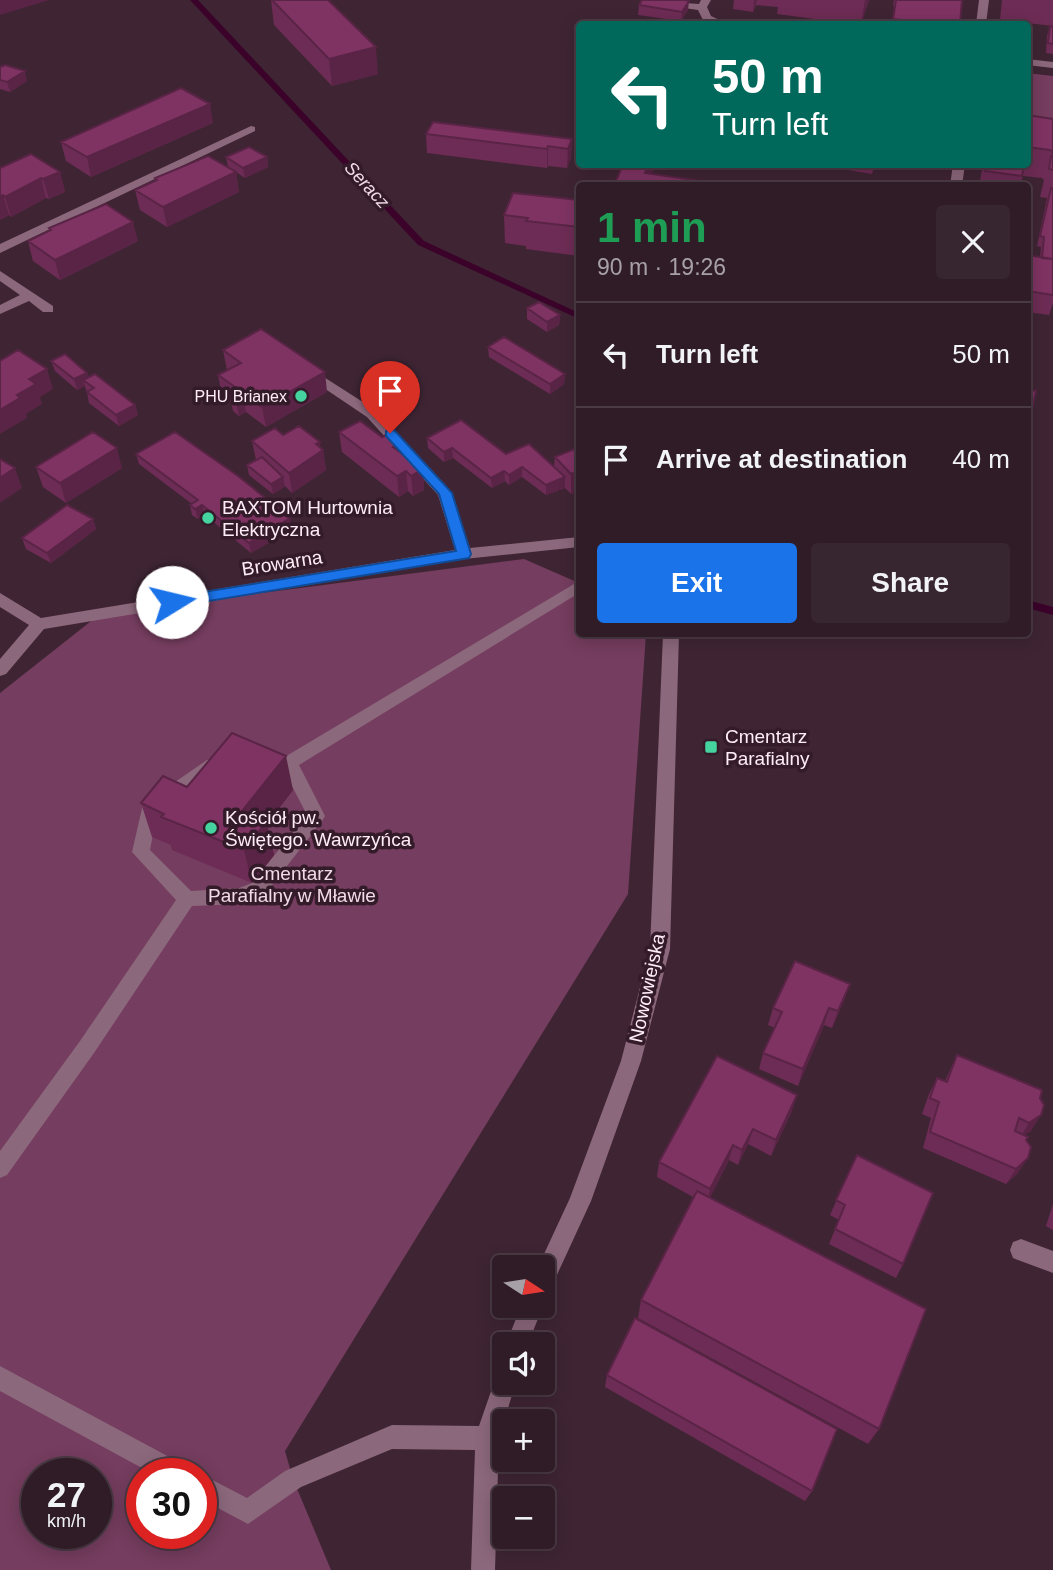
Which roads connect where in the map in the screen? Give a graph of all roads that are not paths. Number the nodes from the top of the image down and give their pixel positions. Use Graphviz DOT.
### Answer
graph roads {
  1 [pos="649,0"];
  2 [pos="984,0"];
  3 [pos="704,3"];
  4 [pos="715,21"];
  5 [pos="981,21"];
  6 [pos="1031,62"];
  7 [pos="1053,65"];
  8 [pos="251,129"];
  9 [pos="0,249"];
  10 [pos="0,275"];
  11 [pos="29,296"];
  12 [pos="48,309"];
  13 [pos="0,310"];
  14 [pos="292,361"];
  15 [pos="576,542"];
  16 [pos="464,554"];
  17 [pos="576,588"];
  18 [pos="0,598"];
  19 [pos="39,624"];
  20 [pos="671,637"];
  21 [pos="0,670"];
  22 [pos="233,761"];
  23 [pos="187,899"];
  24 [pos="0,1168"];
  25 [pos="1021,1250"];
  26 [pos="555,1255"];
  27 [pos="1053,1262"];
  28 [pos="0,1378"];
  29 [pos="501,1395"];
  30 [pos="487,1438"];
  31 [pos="148,1458"];
  32 [pos="217,1495"];
  33 [pos="483,1570"];
  1 -- 3 [label="street"];
  2 -- 5 [label="street"];
  3 -- 4 [label="street"];
  6 -- 7 [label="street"];
  8 -- 9 [label="street"];
  10 -- 11 [label="street"];
  11 -- 12 [label="street"];
  11 -- 13 [label="street"];
  14 -- 16 [label="street"];
  15 -- 16 [label="street, Browarna"];
  16 -- 19 [label="street, Browarna"];
  17 -- 23 [label="street"];
  18 -- 19 [label="street"];
  19 -- 21 [label="street"];
  20 -- 26 [label="street, Nowowiejska"];
  22 -- 23 [label="street"];
  23 -- 24 [label="street"];
  25 -- 27 [label="street"];
  28 -- 31 [label="street"];
  29 -- 30 [label="street"];
  30 -- 32 [label="street"];
  30 -- 33 [label="street"];
}
